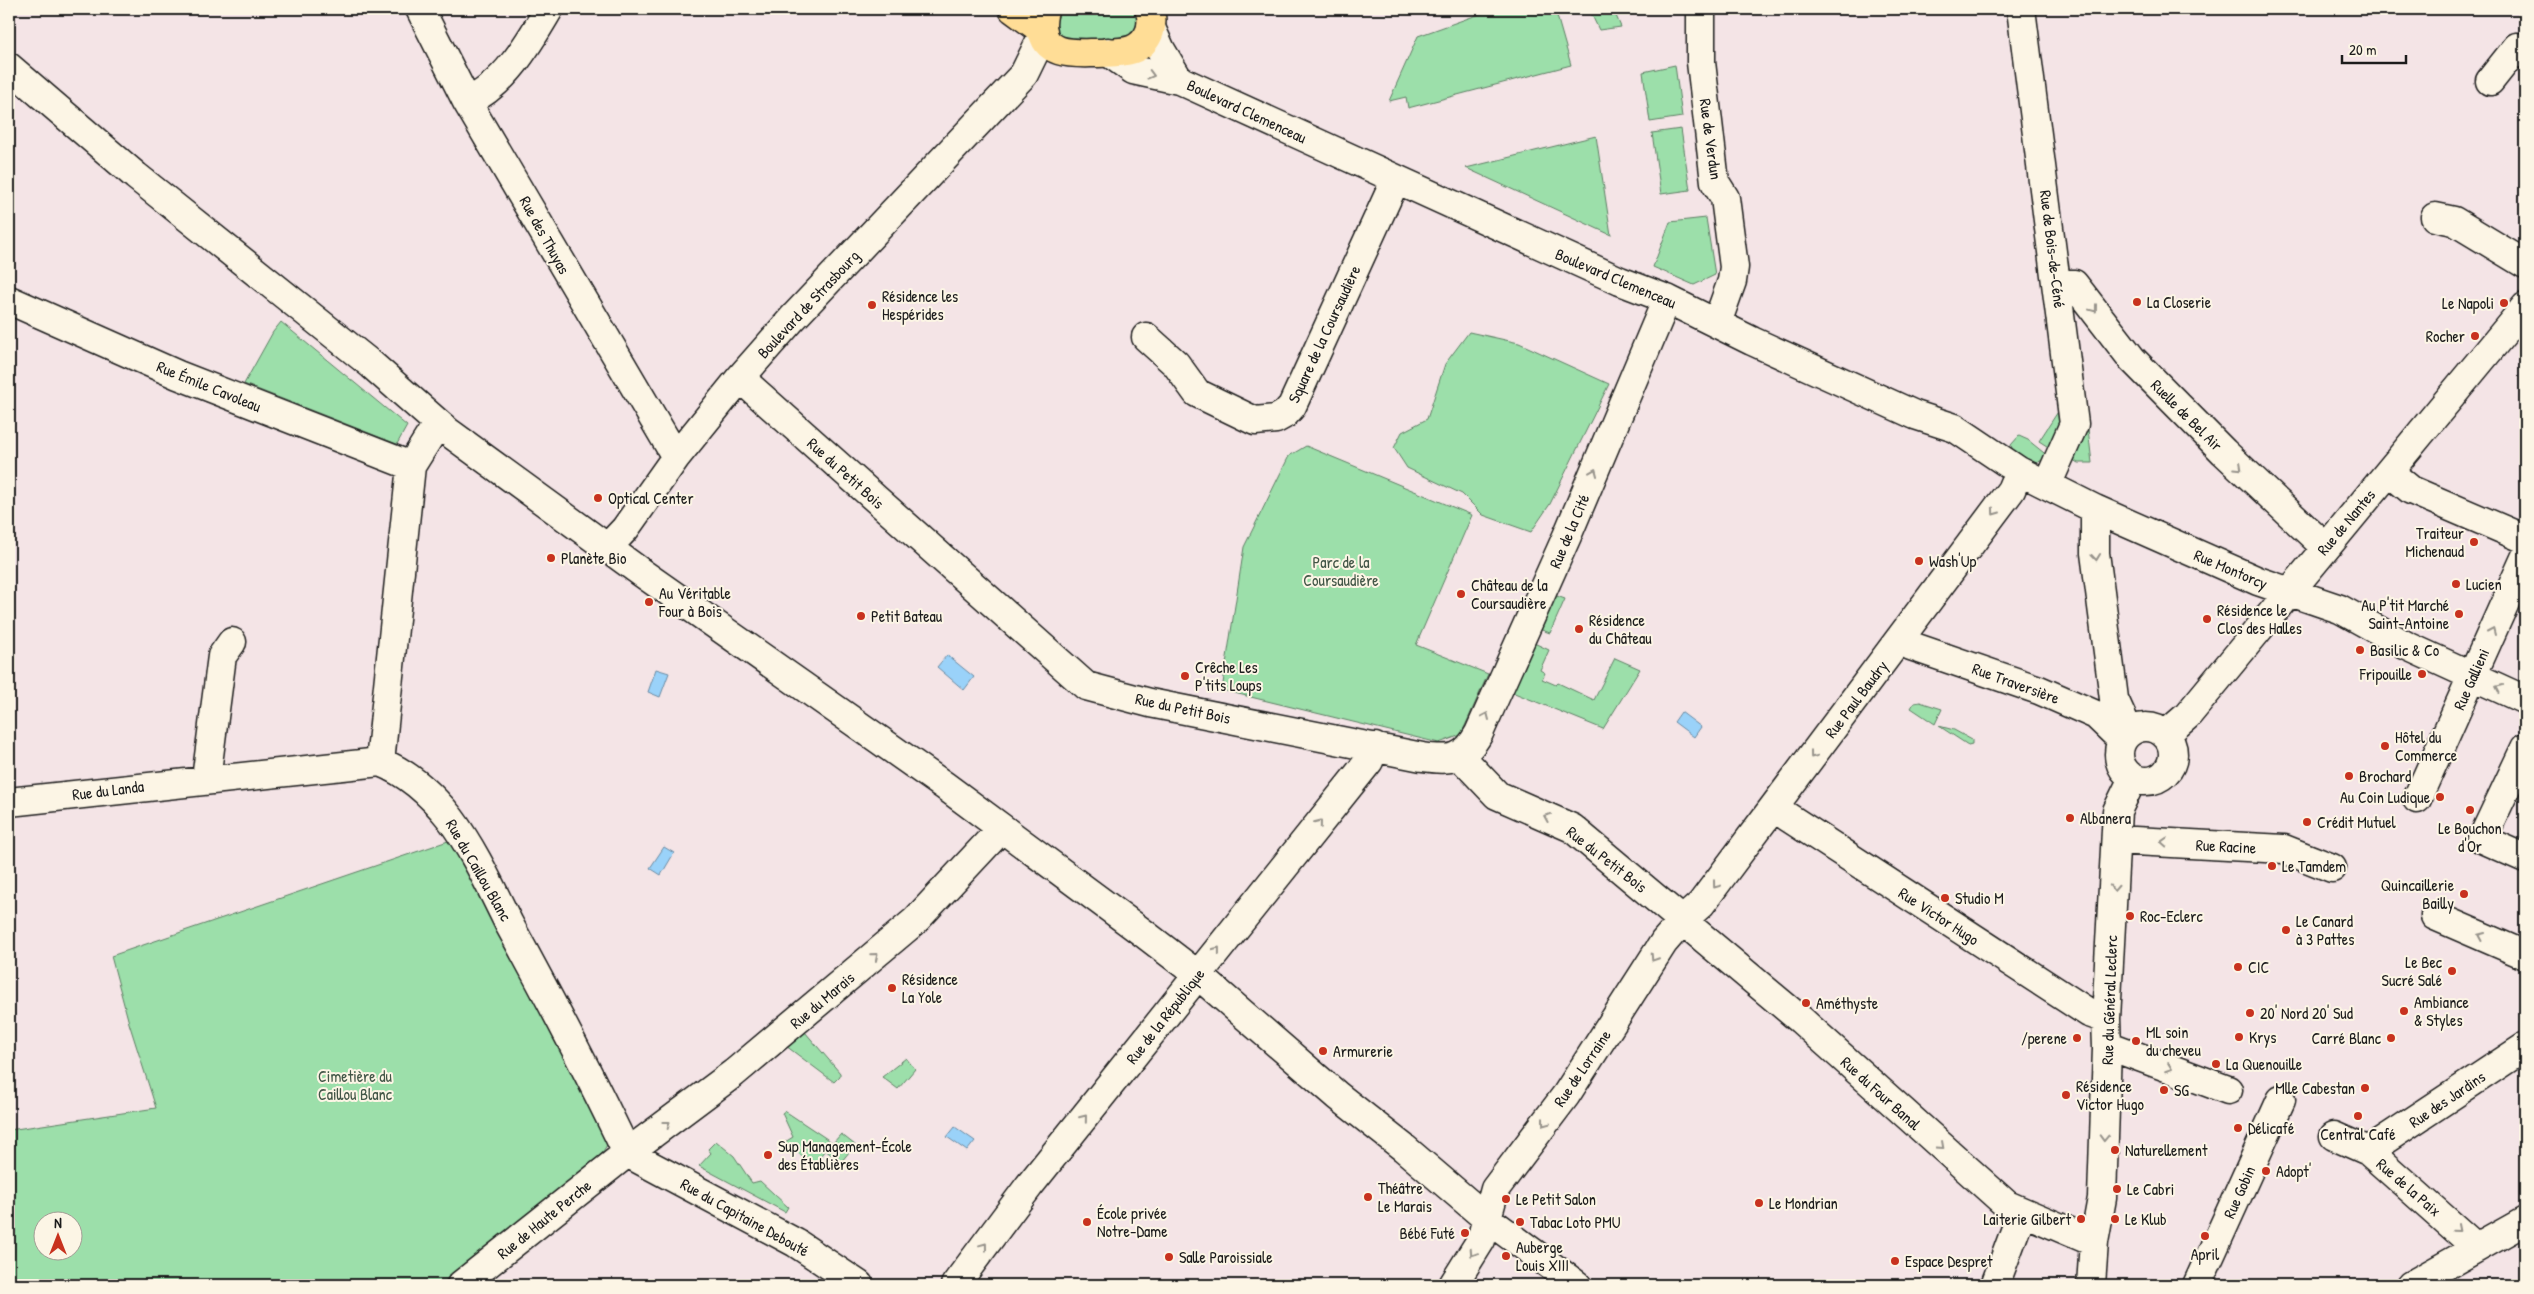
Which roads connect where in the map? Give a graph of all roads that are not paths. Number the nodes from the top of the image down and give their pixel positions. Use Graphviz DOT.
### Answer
graph roads {
  1 [pos="420,9"];
  2 [pos="549,9"];
  3 [pos="1013,9"];
  4 [pos="1702,9"];
  5 [pos="2021,9"];
  6 [pos="1153,17"];
  7 [pos="1044,25"];
  8 [pos="1108,52"];
  9 [pos="1072,54"];
  10 [pos="2525,54"];
  11 [pos="9,68"];
  12 [pos="1024,74"];
  13 [pos="1179,80"];
  14 [pos="2490,81"];
  15 [pos="467,102"];
  16 [pos="1396,179"];
  17 [pos="2435,217"];
  18 [pos="2525,264"];
  19 [pos="2057,283"];
  20 [pos="1667,299"];
  21 [pos="9,300"];
  22 [pos="2525,307"];
  23 [pos="1717,323"];
  24 [pos="1146,337"];
  25 [pos="740,378"];
  26 [pos="438,423"];
  27 [pos="676,457"];
  28 [pos="411,466"];
  29 [pos="2019,471"];
  30 [pos="2389,472"];
  31 [pos="2048,484"];
  32 [pos="2095,509"];
  33 [pos="2525,539"];
  34 [pos="608,547"];
  35 [pos="2325,547"];
  36 [pos="2525,558"];
  37 [pos="2289,592"];
  38 [pos="1901,640"];
  39 [pos="232,642"];
  40 [pos="2472,676"];
  41 [pos="2525,700"];
  42 [pos="2165,735"];
  43 [pos="2126,736"];
  44 [pos="1375,747"];
  45 [pos="2525,748"];
  46 [pos="1460,756"];
  47 [pos="380,762"];
  48 [pos="2133,778"];
  49 [pos="206,779"];
  50 [pos="2417,799"];
  51 [pos="9,802"];
  52 [pos="1774,808"];
  53 [pos="1000,829"];
  54 [pos="2116,840"];
  55 [pos="2525,858"];
  56 [pos="2332,868"];
  57 [pos="2435,916"];
  58 [pos="1683,920"];
  59 [pos="2525,955"];
  60 [pos="1198,975"];
  61 [pos="2106,1032"];
  62 [pos="2525,1047"];
  63 [pos="2228,1090"];
  64 [pos="2281,1100"];
  65 [pos="2334,1136"];
  66 [pos="2368,1151"];
  67 [pos="628,1153"];
  68 [pos="2022,1212"];
  69 [pos="1486,1218"];
  70 [pos="2525,1222"];
  71 [pos="2094,1242"];
  72 [pos="2477,1248"];
  73 [pos="461,1285"];
  74 [pos="859,1285"];
  75 [pos="955,1285"];
  76 [pos="1453,1285"];
  77 [pos="1577,1285"];
  78 [pos="1995,1285"];
  79 [pos="2091,1285"];
  80 [pos="2197,1285"];
  81 [pos="2411,1285"];
  1 -- 15 [label="street, Rue des Thuyas"];
  2 -- 15 [label="street"];
  3 -- 7 [label="main road"];
  4 -- 23 [label="street, Rue de Verdun"];
  5 -- 19 [label="street, Rue de Bois-de-Céné"];
  6 -- 8 [label="main road"];
  6 -- 13 [label="street, Boulevard Clemenceau"];
  7 -- 9 [label="main road"];
  7 -- 12 [label="street, Boulevard de Strasbourg"];
  8 -- 9 [label="main road"];
  8 -- 13 [label="street, Boulevard Clemenceau, one-way"];
  9 -- 12 [label="street, Boulevard de Strasbourg"];
  10 -- 14 [label="street"];
  11 -- 26 [label="street"];
  12 -- 25 [label="street, Boulevard de Strasbourg"];
  13 -- 16 [label="street, Boulevard Clemenceau"];
  15 -- 27 [label="street, Rue des Thuyas"];
  16 -- 20 [label="street, Boulevard Clemenceau"];
  16 -- 24 [label="street, Square de la Coursaudière"];
  17 -- 18 [label="street"];
  19 -- 31 [label="street, Rue de Bois-de-Céné"];
  19 -- 35 [label="street, Ruelle de Bel Air, one-way"];
  20 -- 23 [label="street, Boulevard Clemenceau"];
  46 -- 20 [label="street, Rue de la Cité, one-way"];
  21 -- 28 [label="street, Rue Émile Cavoleau"];
  22 -- 30 [label="street, Rue de Nantes"];
  23 -- 29 [label="street, Boulevard Clemenceau"];
  25 -- 27 [label="street, Boulevard de Strasbourg"];
  25 -- 44 [label="street, Rue du Petit Bois"];
  26 -- 28 [label="street"];
  26 -- 34 [label="street"];
  27 -- 34 [label="street, Boulevard de Strasbourg"];
  28 -- 47 [label="street"];
  29 -- 31 [label="street, Boulevard Clemenceau"];
  29 -- 38 [label="street, Rue Paul Baudry, one-way"];
  30 -- 33 [label="street"];
  30 -- 35 [label="street, Rue de Nantes"];
  31 -- 32 [label="street, Rue Montorcy"];
  32 -- 37 [label="street, Rue Montorcy"];
  32 -- 43 [label="street, one-way"];
  34 -- 53 [label="street"];
  35 -- 37 [label="street, Rue de Nantes"];
  40 -- 36 [label="street, Rue Gallieni, one-way"];
  37 -- 40 [label="street, Rue Montorcy"];
  37 -- 42 [label="street, Rue de Nantes"];
  38 -- 43 [label="street, Rue Traversière"];
  38 -- 52 [label="street, Rue Paul Baudry, one-way"];
  39 -- 49 [label="street"];
  41 -- 40 [label="street, Rue Montorcy, one-way"];
  40 -- 50 [label="street, Rue Gallieni"];
  42 -- 43 [label="street"];
  42 -- 48 [label="street"];
  43 -- 48 [label="street"];
  44 -- 46 [label="street, Rue du Petit Bois"];
  60 -- 44 [label="street, Rue de la République, one-way"];
  45 -- 55 [label="street"];
  58 -- 46 [label="street, Rue du Petit Bois, one-way"];
  47 -- 49 [label="street, Rue du Landa"];
  47 -- 67 [label="street, Rue du Caillou Blanc"];
  48 -- 54 [label="street, Rue du Général Leclerc"];
  49 -- 51 [label="street, Rue du Landa"];
  52 -- 58 [label="street, Rue Paul Baudry, one-way"];
  52 -- 61 [label="street, Rue Victor Hugo"];
  53 -- 60 [label="street"];
  67 -- 53 [label="street, Rue du Marais, one-way"];
  56 -- 54 [label="street, Rue Racine, one-way"];
  54 -- 61 [label="street, Rue du Général Leclerc, one-way"];
  59 -- 57 [label="street, one-way"];
  58 -- 68 [label="street, Rue du Four Banal, one-way"];
  58 -- 69 [label="street, Rue de Lorraine, one-way"];
  60 -- 69 [label="street"];
  75 -- 60 [label="street, Rue de la République, one-way"];
  61 -- 63 [label="street, Rue Victor Hugo, one-way"];
  61 -- 71 [label="street, Rue du Général Leclerc, one-way"];
  62 -- 66 [label="street, Rue des Jardins"];
  64 -- 80 [label="street, Rue Gobin"];
  65 -- 66 [label="street, Rue de la Paix"];
  66 -- 72 [label="street, Rue de la Paix, one-way"];
  67 -- 73 [label="street, Rue de Haute Perche"];
  67 -- 74 [label="street, Rue du Capitaine Debouté"];
  68 -- 71 [label="street, Rue du Four Banal"];
  68 -- 78 [label="street"];
  69 -- 76 [label="street, Rue de Lorraine, one-way"];
  69 -- 77 [label="street"];
  70 -- 72 [label="street"];
  71 -- 79 [label="street, Rue du Général Leclerc"];
  72 -- 81 [label="street"];
}
